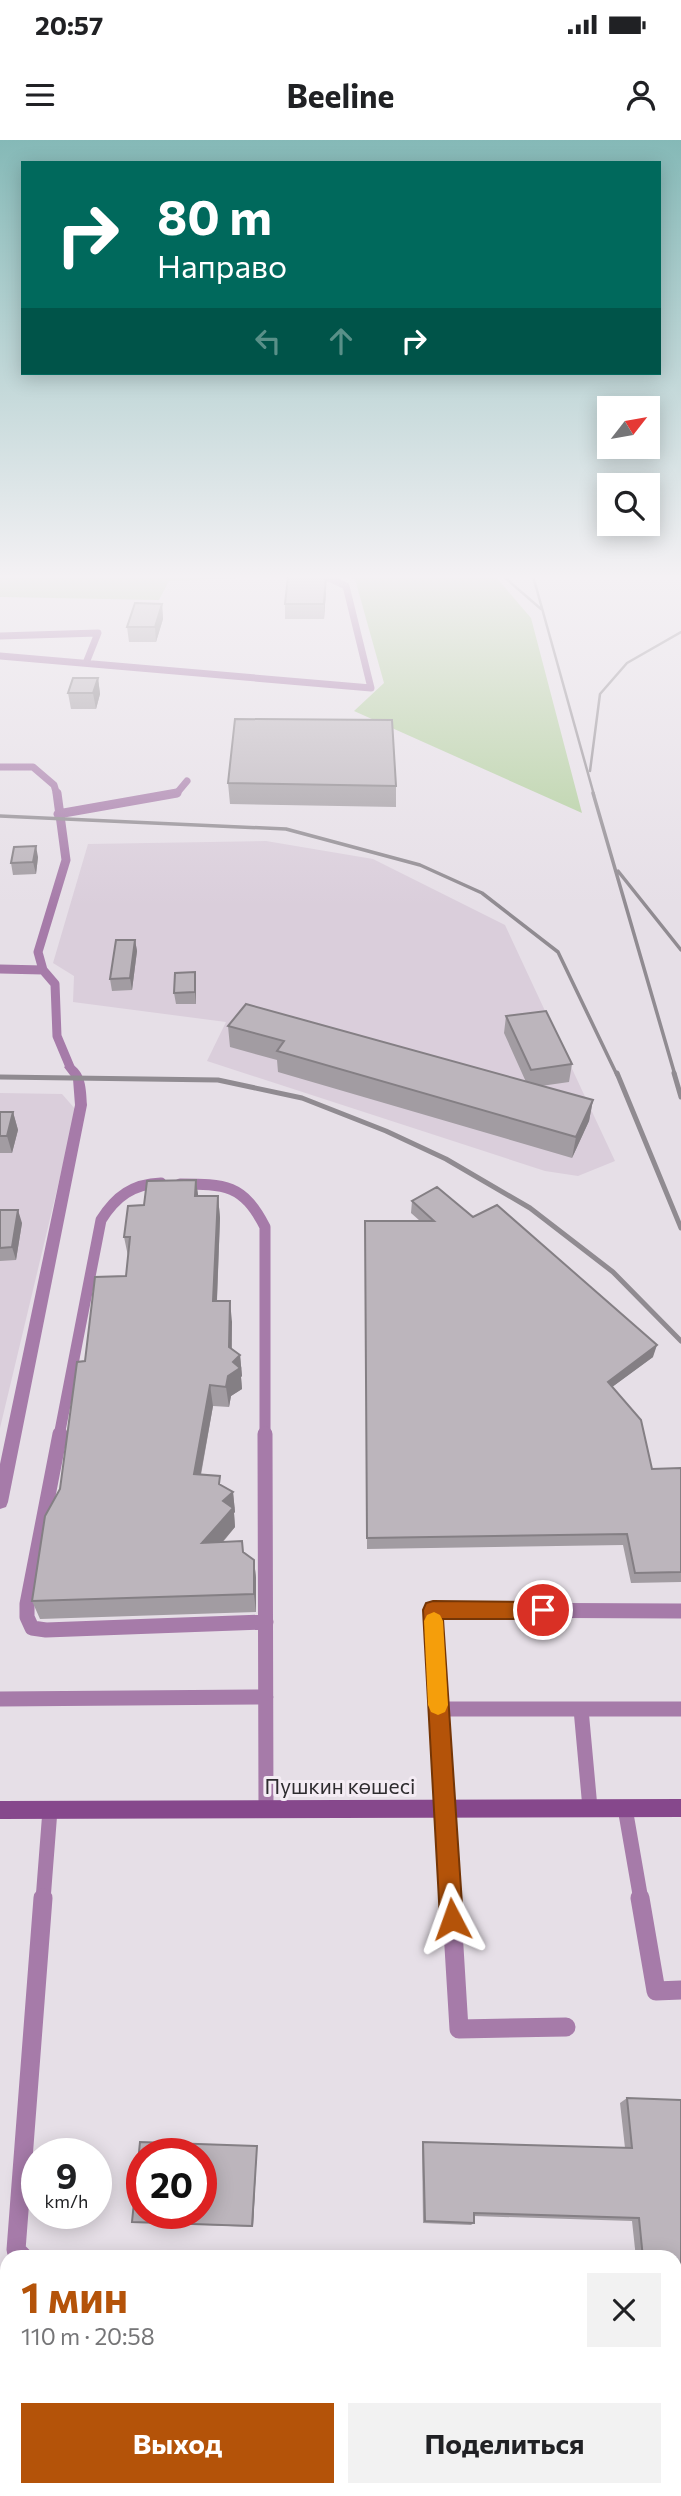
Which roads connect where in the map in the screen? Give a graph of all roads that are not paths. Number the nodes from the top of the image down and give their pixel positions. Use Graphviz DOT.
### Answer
graph roads {
  1 [pos="348,686"];
  2 [pos="370,686"];
  3 [pos="0,767"];
  4 [pos="187,780"];
  5 [pos="58,814"];
  6 [pos="0,969"];
  7 [pos="43,970"];
  8 [pos="70,1067"];
  9 [pos="0,1502"];
  10 [pos="681,1611"];
  11 [pos="266,1622"];
  12 [pos="266,1697"];
  13 [pos="0,1699"];
  14 [pos="438,1709"];
  15 [pos="581,1709"];
  16 [pos="681,1709"];
  17 [pos="590,1808"];
  18 [pos="625,1808"];
  19 [pos="681,1808"];
  20 [pos="444,1809"];
  21 [pos="0,1810"];
  22 [pos="50,1810"];
  23 [pos="266,1810"];
  24 [pos="681,1990"];
  25 [pos="566,2027"];
  26 [pos="16,2250"];
  1 -- 2 [label="lane"];
  3 -- 5 [label="lane"];
  4 -- 5 [label="lane"];
  5 -- 7 [label="lane"];
  6 -- 7 [label="lane"];
  7 -- 8 [label="lane"];
  8 -- 9 [label="street"];
  10 -- 14 [label="lane"];
  11 -- 11 [label="lane"];
  11 -- 12 [label="lane"];
  12 -- 13 [label="lane"];
  12 -- 23 [label="lane"];
  14 -- 15 [label="lane"];
  14 -- 20 [label="lane"];
  15 -- 16 [label="lane"];
  15 -- 17 [label="lane"];
  17 -- 18 [label="main road, Пушкин көшесі"];
  17 -- 20 [label="main road, Пушкин көшесі"];
  18 -- 19 [label="main road, Пушкин көшесі"];
  18 -- 24 [label="lane"];
  20 -- 23 [label="main road, Пушкин көшесі"];
  20 -- 25 [label="lane"];
  21 -- 22 [label="main road, Пушкин көшесі"];
  22 -- 23 [label="main road, Пушкин көшесі"];
  22 -- 26 [label="lane"];
}
